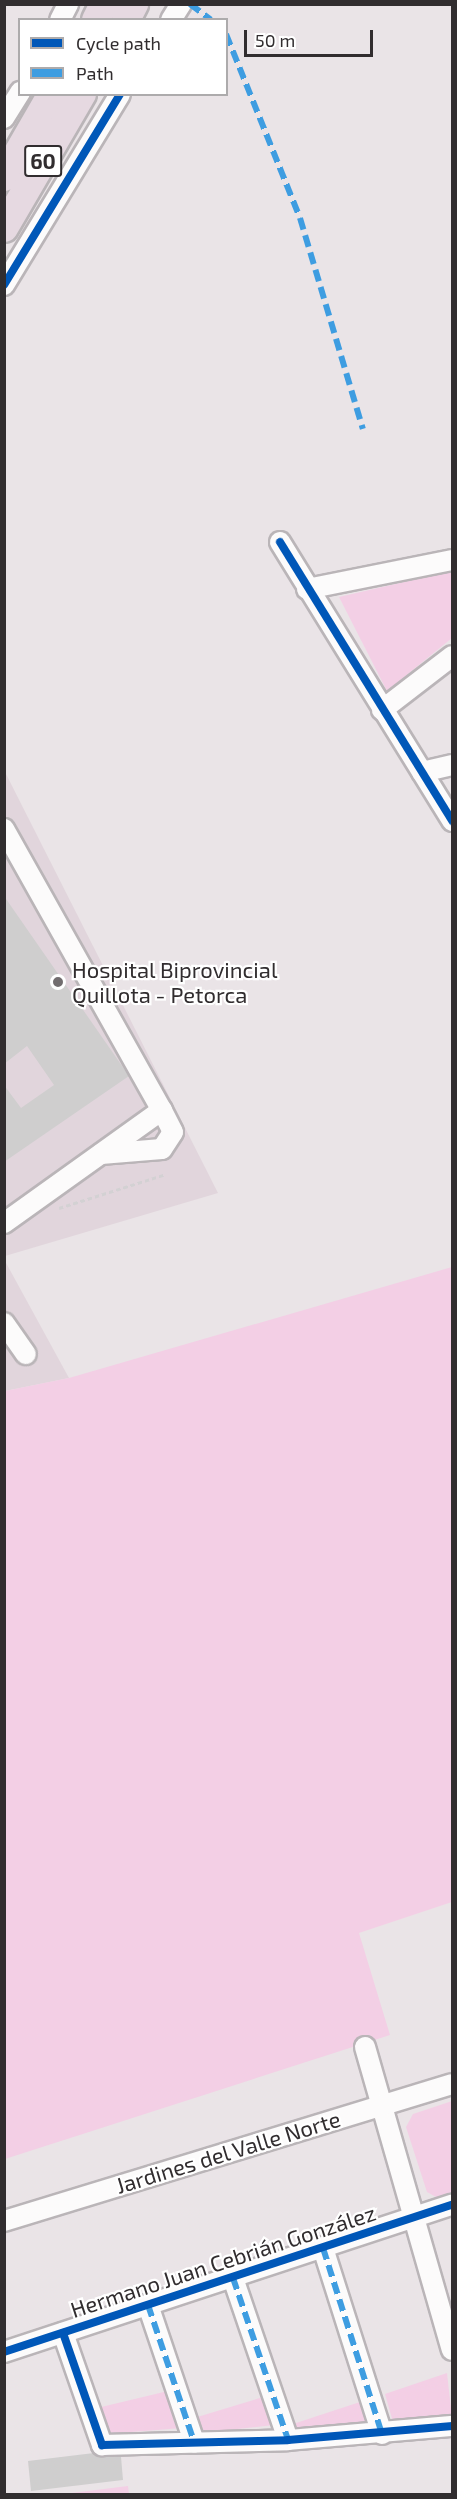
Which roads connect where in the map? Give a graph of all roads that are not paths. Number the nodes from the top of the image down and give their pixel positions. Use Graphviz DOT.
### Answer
graph roads {
  1 [pos="68,4"];
  2 [pos="104,4"];
  3 [pos="134,4"];
  4 [pos="181,4"];
  5 [pos="61,18"];
  6 [pos="97,18"];
  7 [pos="127,18"];
  8 [pos="172,18"];
  9 [pos="18,95"];
  10 [pos="51,96"];
  11 [pos="81,96"];
  12 [pos="119,96"];
  13 [pos="4,118"];
  14 [pos="4,177"];
  15 [pos="4,228"];
  16 [pos="4,285"];
  17 [pos="280,542"];
  18 [pos="453,560"];
  19 [pos="307,589"];
  20 [pos="453,656"];
  21 [pos="382,710"];
  22 [pos="453,765"];
  23 [pos="422,772"];
  24 [pos="453,821"];
  25 [pos="4,828"];
  26 [pos="162,1110"];
  27 [pos="101,1154"];
  28 [pos="4,1223"];
  29 [pos="4,1323"];
  30 [pos="26,1354"];
  31 [pos="365,2047"];
  32 [pos="453,2084"];
  33 [pos="381,2105"];
  34 [pos="453,2205"];
  35 [pos="413,2217"];
  36 [pos="4,2221"];
  37 [pos="323,2248"];
  38 [pos="233,2278"];
  39 [pos="148,2305"];
  40 [pos="63,2333"];
  41 [pos="453,2350"];
  42 [pos="4,2352"];
  43 [pos="453,2426"];
  44 [pos="382,2434"];
  45 [pos="288,2440"];
  46 [pos="194,2442"];
  1 -- 5 [label="street"];
  2 -- 6 [label="highway"];
  3 -- 7 [label="highway"];
  4 -- 8 [label="street"];
  9 -- 13 [label="street"];
  10 -- 14 [label="highway, 60"];
  11 -- 15 [label="highway, 60"];
  12 -- 16 [label="street"];
  17 -- 19 [label="street"];
  18 -- 19 [label="street"];
  19 -- 21 [label="street"];
  20 -- 21 [label="street"];
  21 -- 23 [label="street"];
  22 -- 23 [label="street"];
  23 -- 24 [label="street"];
  25 -- 26 [label="street"];
  26 -- 27 [label="street"];
  26 -- 27 [label="street"];
  27 -- 28 [label="street"];
  29 -- 30 [label="street"];
  31 -- 33 [label="street"];
  32 -- 33 [label="street, Jardines del Valle Norte"];
  33 -- 35 [label="street"];
  33 -- 36 [label="street, Jardines del Valle Norte"];
  34 -- 35 [label="street, Hermano Juan Cebrián González"];
  35 -- 37 [label="street, Hermano Juan Cebrián González"];
  35 -- 41 [label="street"];
  37 -- 38 [label="street, Hermano Juan Cebrián González"];
  37 -- 44 [label="street"];
  38 -- 39 [label="street, Hermano Juan Cebrián González"];
  38 -- 45 [label="street"];
  39 -- 40 [label="street, Hermano Juan Cebrián González"];
  39 -- 46 [label="street"];
  40 -- 42 [label="street, Hermano Juan Cebrián González"];
  40 -- 46 [label="street"];
  43 -- 44 [label="street"];
  44 -- 45 [label="street"];
  45 -- 46 [label="street"];
}
